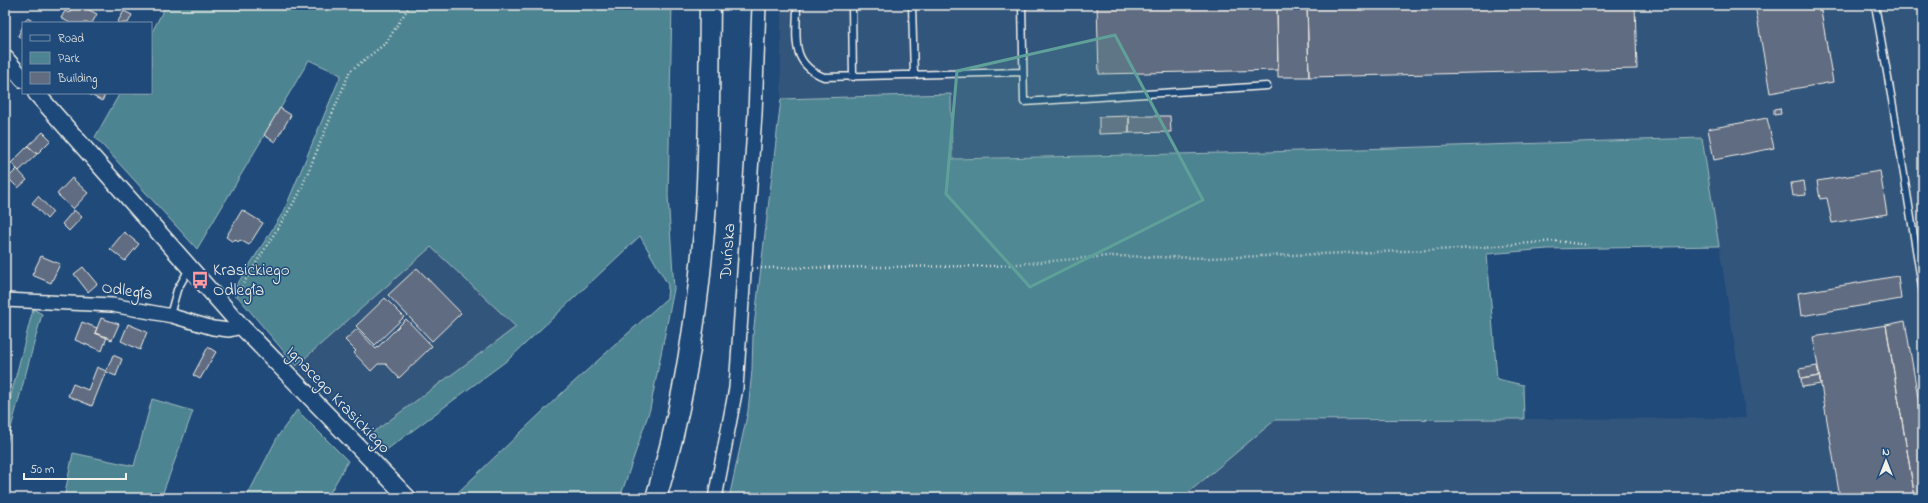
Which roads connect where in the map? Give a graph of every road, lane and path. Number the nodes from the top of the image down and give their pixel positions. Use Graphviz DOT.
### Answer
graph roads {
  1 [pos="410,5"];
  2 [pos="710,5"];
  3 [pos="759,5"];
  4 [pos="797,5"];
  5 [pos="852,5"];
  6 [pos="912,5"];
  7 [pos="1022,5"];
  8 [pos="1875,5"];
  9 [pos="5,58"];
  10 [pos="1023,72"];
  11 [pos="914,75"];
  12 [pos="853,77"];
  13 [pos="22,78"];
  14 [pos="1267,86"];
  15 [pos="37,94"];
  16 [pos="1588,244"];
  17 [pos="190,268"];
  18 [pos="745,268"];
  19 [pos="1923,293"];
  20 [pos="5,300"];
  21 [pos="228,310"];
  22 [pos="170,315"];
  23 [pos="242,327"];
  24 [pos="408,498"];
  25 [pos="656,498"];
  26 [pos="715,498"];
  1 -- 21 [label="path"];
  2 -- 25 [label="main road"];
  3 -- 18 [label="street, Duńska"];
  4 -- 12 [label="lane"];
  5 -- 12 [label="lane"];
  6 -- 11 [label="lane"];
  7 -- 10 [label="lane"];
  8 -- 19 [label="lane"];
  9 -- 13 [label="street"];
  10 -- 11 [label="lane"];
  10 -- 14 [label="lane"];
  11 -- 12 [label="lane"];
  15 -- 17 [label="street, Ignacego Krasickiego"];
  16 -- 18 [label="path"];
  17 -- 21 [label="street, Ignacego Krasickiego"];
  17 -- 22 [label="lane"];
  18 -- 26 [label="street, Duńska"];
  20 -- 22 [label="street, Odległa"];
  21 -- 23 [label="street, Ignacego Krasickiego"];
  22 -- 23 [label="street, Odległa"];
  23 -- 24 [label="street, Ignacego Krasickiego"];
}
